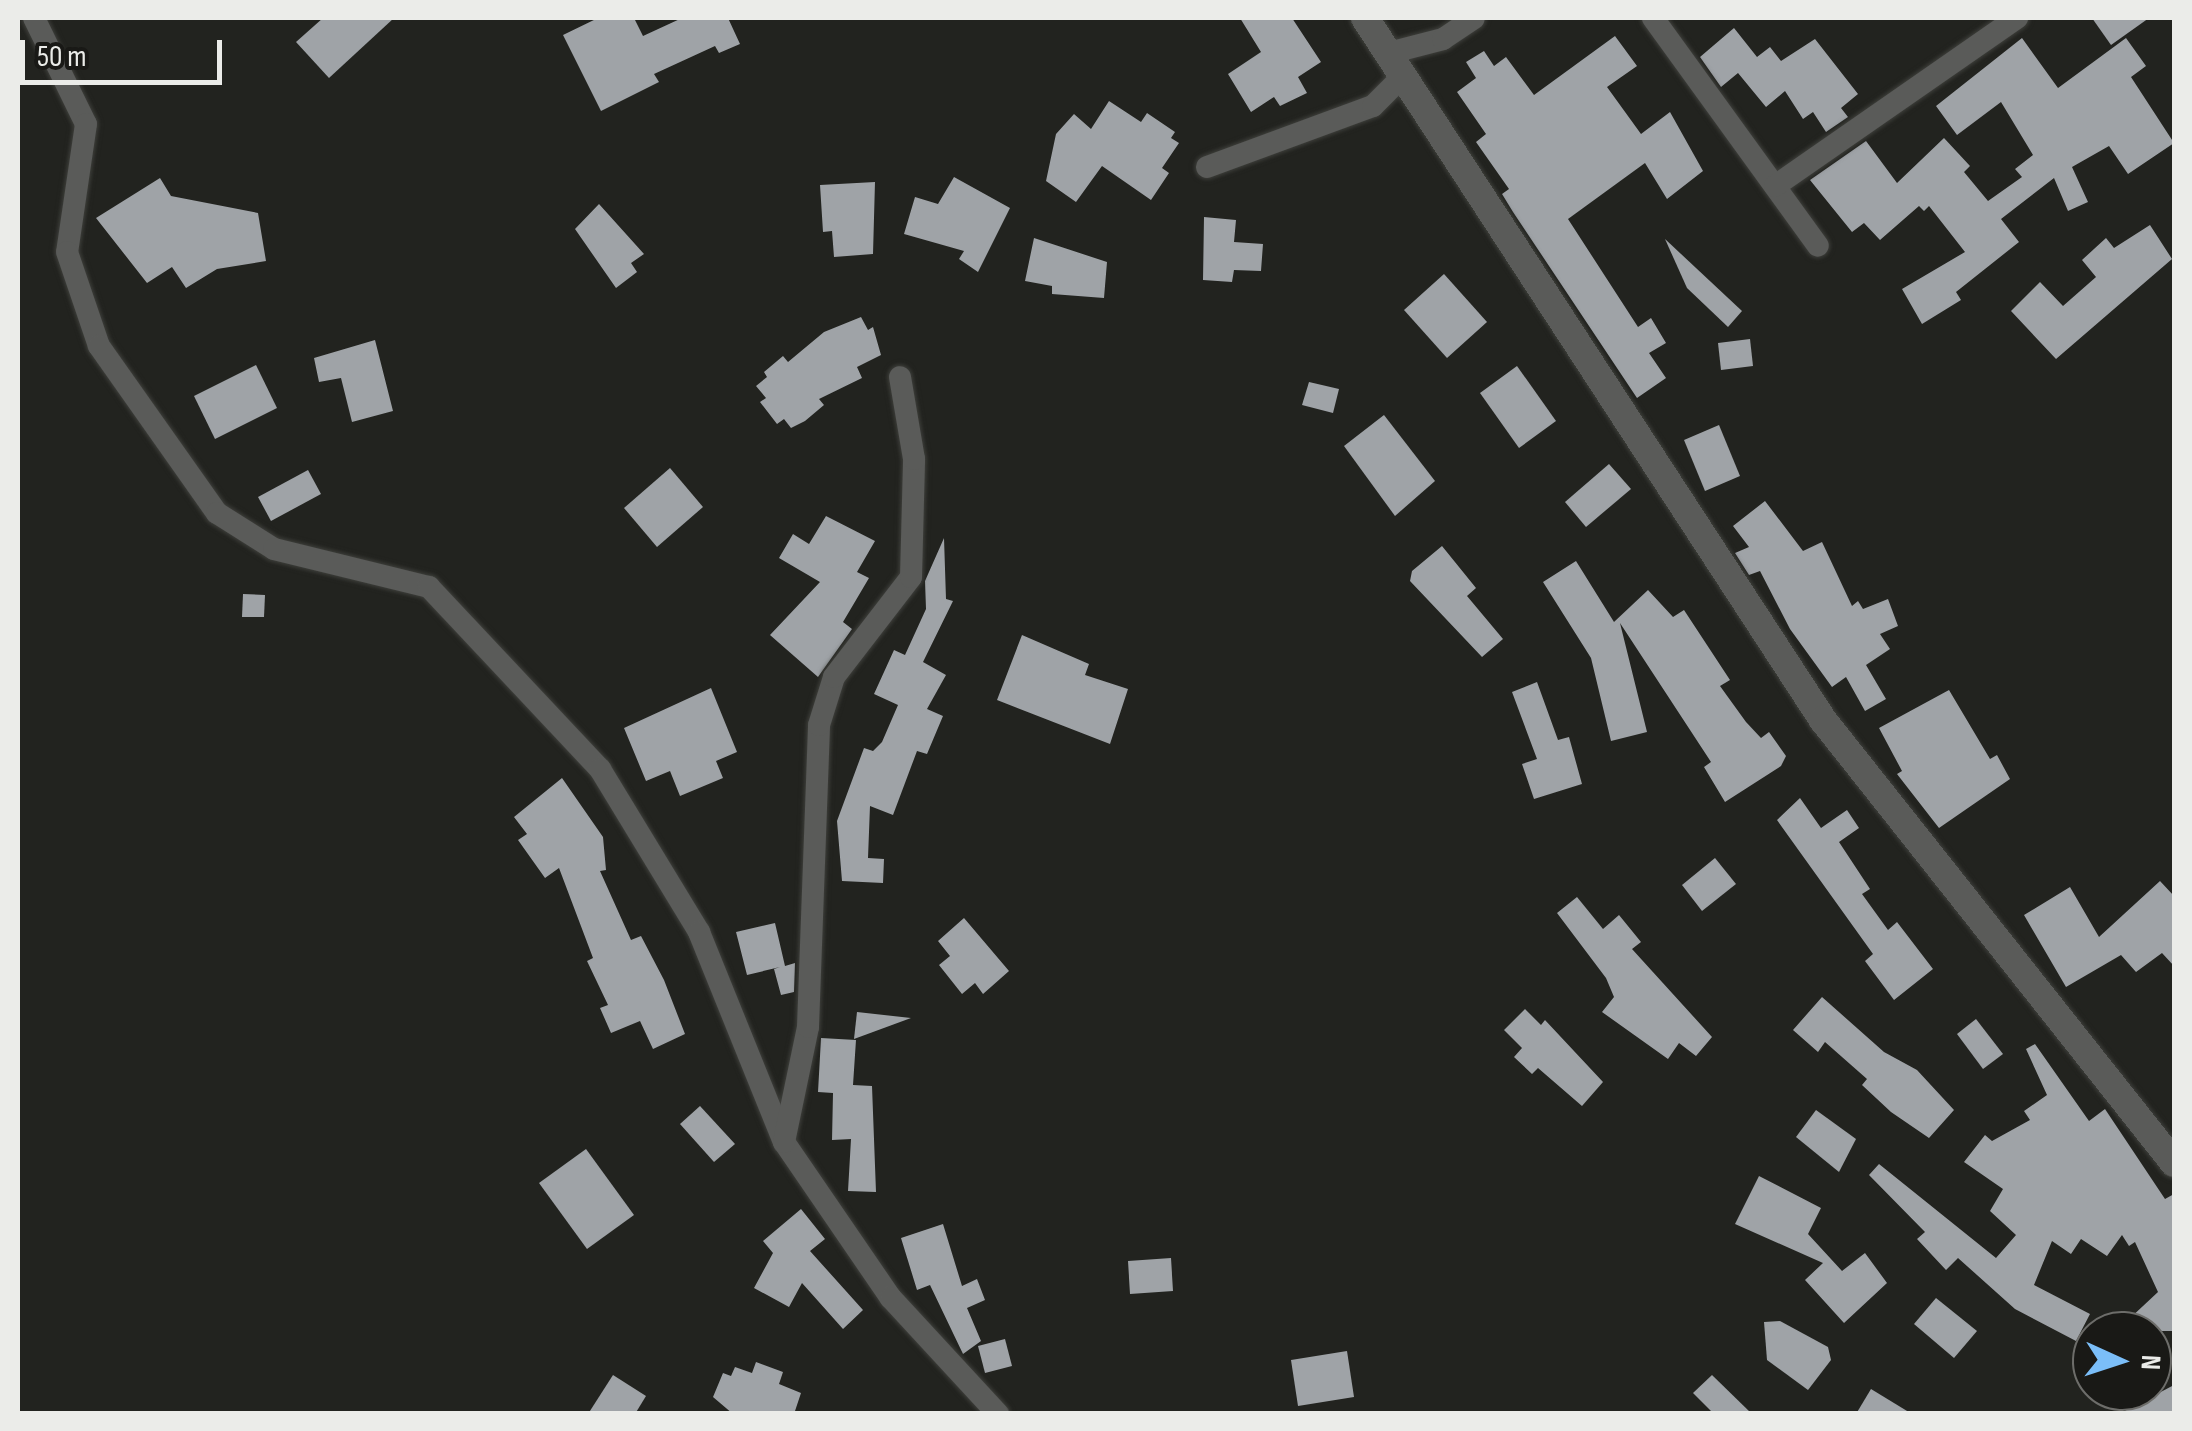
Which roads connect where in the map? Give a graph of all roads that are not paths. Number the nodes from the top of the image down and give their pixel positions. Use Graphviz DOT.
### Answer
graph roads {
  1 [pos="34,18"];
  2 [pos="1364,18"];
  3 [pos="1474,18"];
  4 [pos="1653,18"];
  5 [pos="2017,18"];
  6 [pos="1396,65"];
  7 [pos="1208,167"];
  8 [pos="1774,186"];
  9 [pos="1818,246"];
  10 [pos="900,377"];
  11 [pos="784,1142"];
  12 [pos="2174,1163"];
  13 [pos="998,1414"];
  1 -- 11 [label="street"];
  2 -- 6 [label="street"];
  3 -- 6 [label="street"];
  4 -- 8 [label="street"];
  5 -- 8 [label="street"];
  6 -- 7 [label="street"];
  6 -- 12 [label="street"];
  8 -- 9 [label="street"];
  10 -- 11 [label="street"];
  11 -- 13 [label="street"];
}
